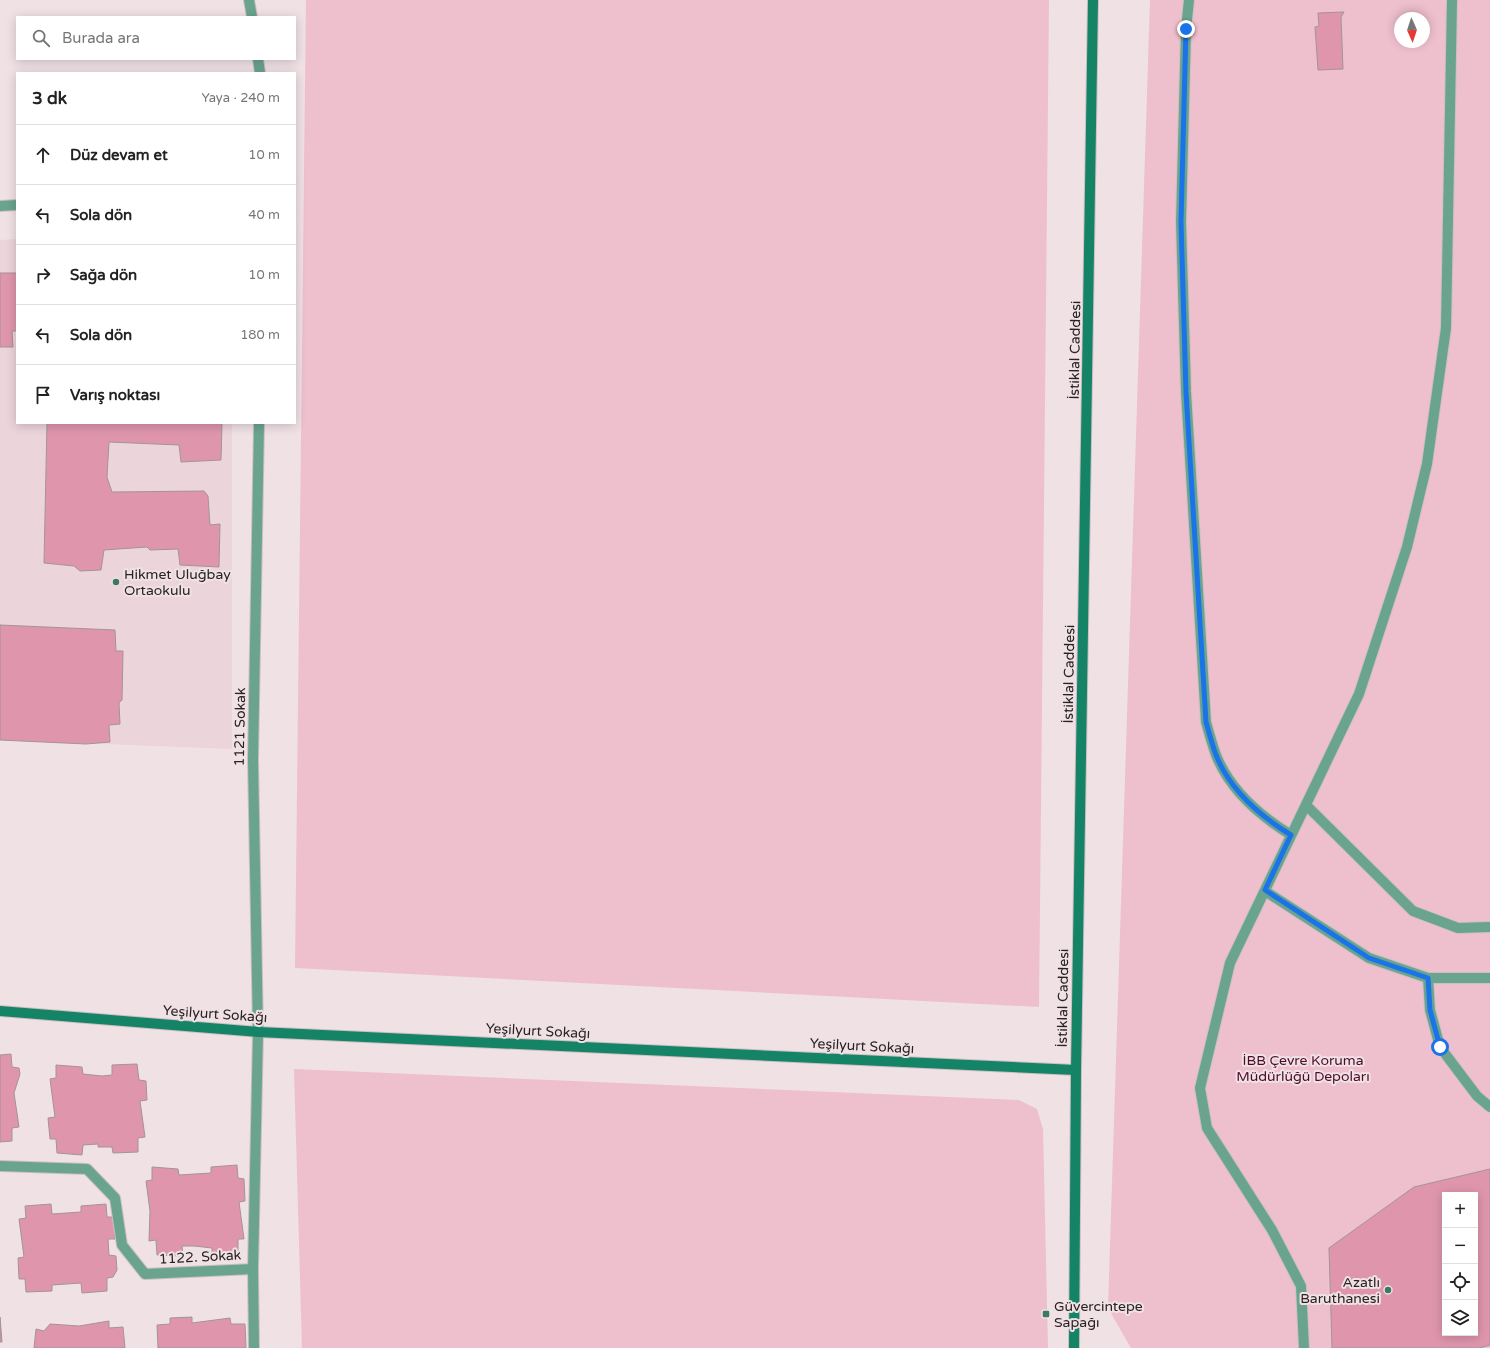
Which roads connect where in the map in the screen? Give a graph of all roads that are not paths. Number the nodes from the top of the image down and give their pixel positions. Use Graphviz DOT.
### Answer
graph roads {
  1 [pos="249,0"];
  2 [pos="1093,0"];
  3 [pos="1189,0"];
  4 [pos="1452,0"];
  5 [pos="252,16"];
  6 [pos="258,60"];
  7 [pos="260,72"];
  8 [pos="16,205"];
  9 [pos="0,206"];
  10 [pos="259,424"];
  11 [pos="1306,805"];
  12 [pos="1291,835"];
  13 [pos="1265,890"];
  14 [pos="1490,927"];
  15 [pos="1428,978"];
  16 [pos="1490,978"];
  17 [pos="0,1011"];
  18 [pos="258,1032"];
  19 [pos="1076,1070"];
  20 [pos="1490,1107"];
  21 [pos="0,1166"];
  22 [pos="253,1269"];
  23 [pos="254,1348"];
  24 [pos="1074,1348"];
  25 [pos="1304,1348"];
  1 -- 5 [label="street"];
  2 -- 19 [label="main road, İstiklal Caddesi"];
  3 -- 12 [label="street"];
  4 -- 11 [label="street"];
  6 -- 7 [label="street"];
  8 -- 9 [label="street"];
  10 -- 18 [label="street, 1121 Sokak"];
  11 -- 12 [label="street"];
  11 -- 14 [label="street"];
  12 -- 13 [label="street"];
  13 -- 15 [label="street"];
  13 -- 25 [label="street"];
  15 -- 16 [label="street"];
  15 -- 20 [label="street"];
  17 -- 18 [label="main road, Yeşilyurt Sokağı"];
  18 -- 19 [label="main road, Yeşilyurt Sokağı"];
  18 -- 22 [label="street, 1121 Sokak"];
  19 -- 24 [label="main road, İstiklal Caddesi"];
  21 -- 22 [label="street, 1122. Sokak"];
  22 -- 23 [label="street, 1121 Sokak"];
}
